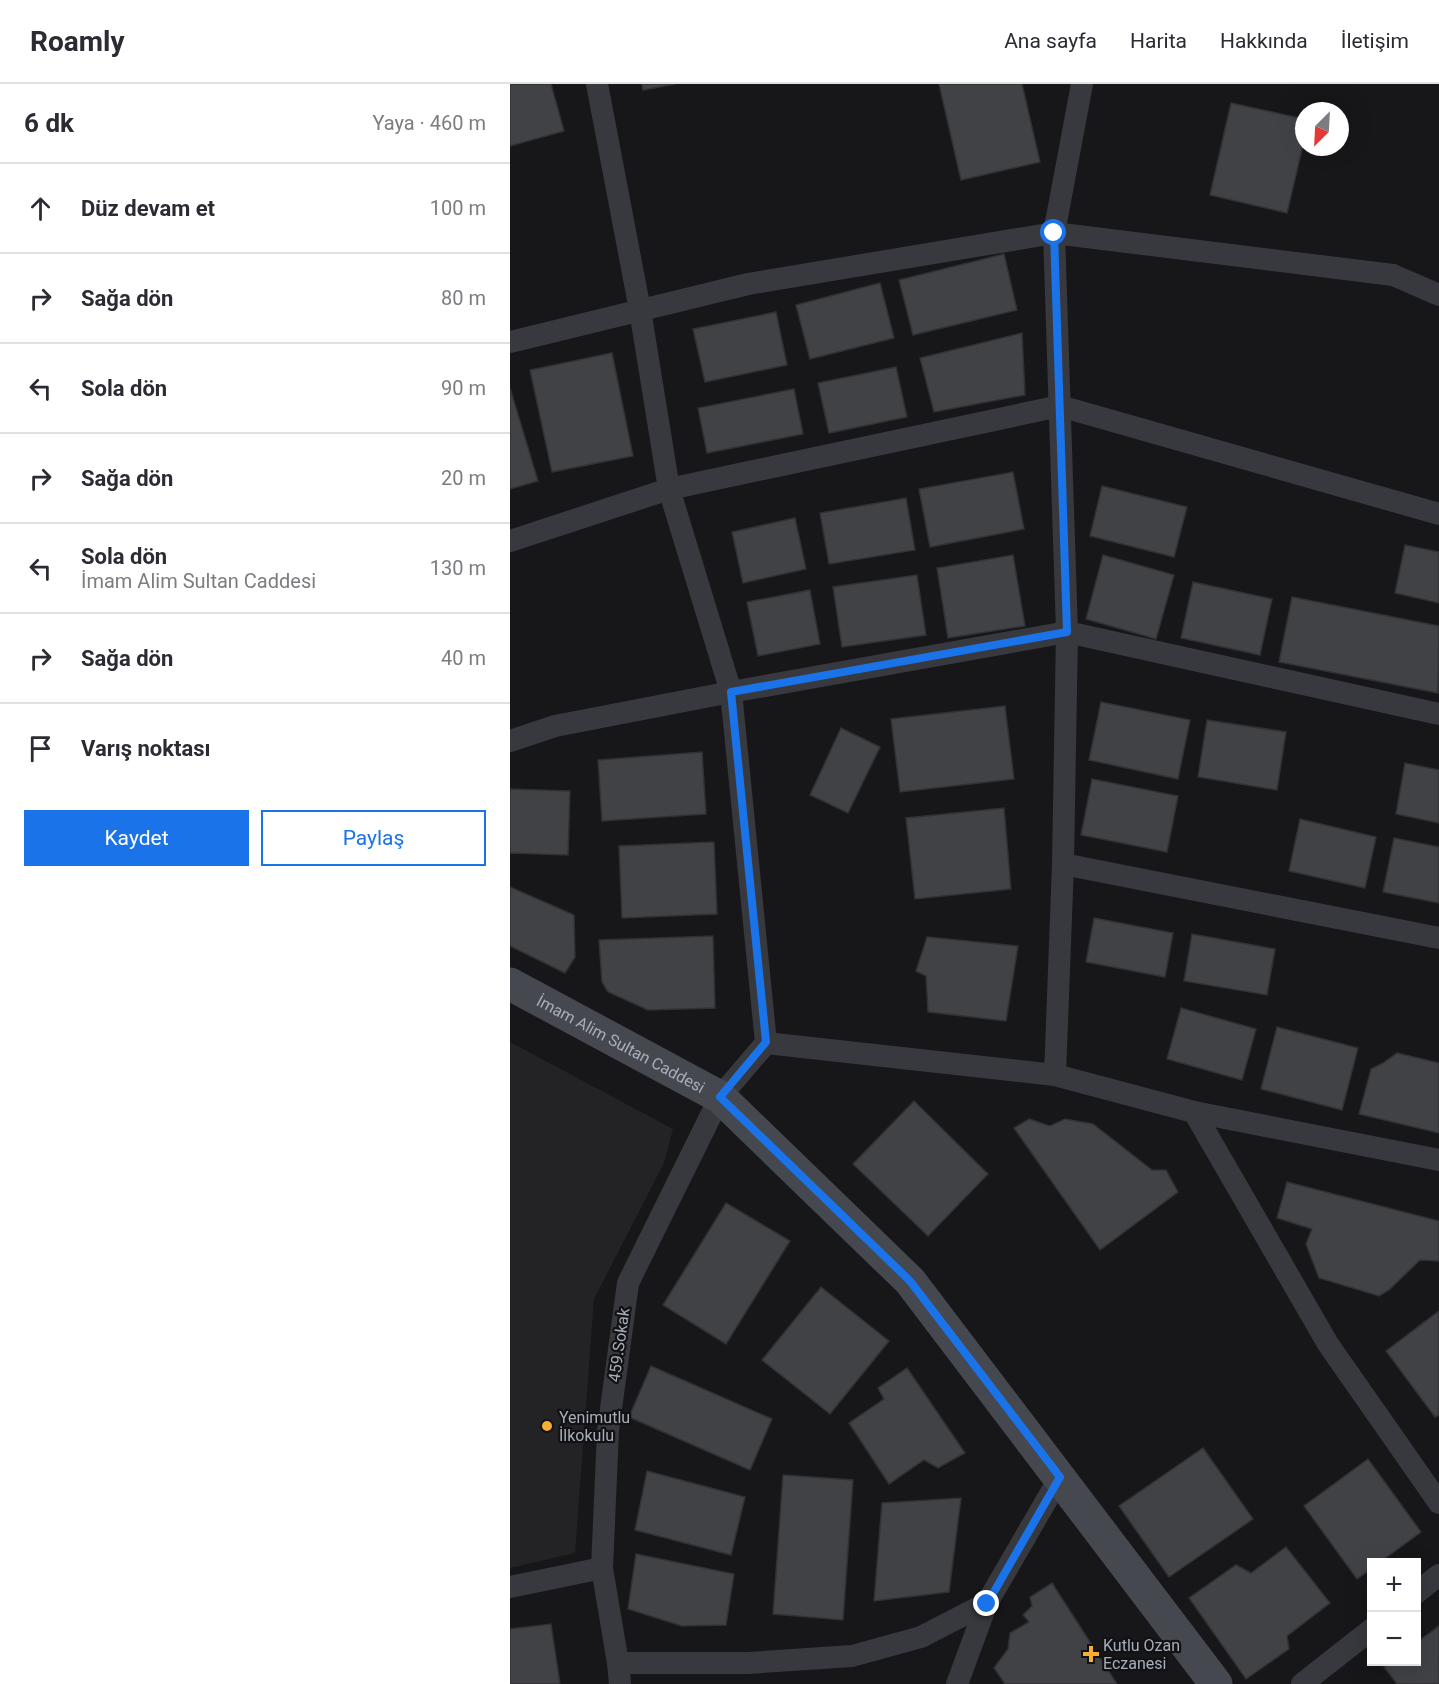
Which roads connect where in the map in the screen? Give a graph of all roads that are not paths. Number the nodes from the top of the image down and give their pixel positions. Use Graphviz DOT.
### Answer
graph roads {
  1 [pos="597,84"];
  2 [pos="1082,84"];
  3 [pos="1054,233"];
  4 [pos="1439,295"];
  5 [pos="640,310"];
  6 [pos="510,342"];
  7 [pos="1060,406"];
  8 [pos="669,489"];
  9 [pos="1439,514"];
  10 [pos="510,541"];
  11 [pos="1067,632"];
  12 [pos="731,692"];
  13 [pos="1439,714"];
  14 [pos="510,741"];
  15 [pos="1063,864"];
  16 [pos="1439,938"];
  17 [pos="510,984"];
  18 [pos="766,1042"];
  19 [pos="1055,1075"];
  20 [pos="720,1097"];
  21 [pos="1194,1112"];
  22 [pos="1439,1160"];
  23 [pos="1060,1477"];
  24 [pos="1439,1503"];
  25 [pos="602,1568"];
  26 [pos="1439,1575"];
  27 [pos="510,1587"];
  28 [pos="1421,1589"];
  29 [pos="987,1604"];
  30 [pos="1367,1632"];
  31 [pos="619,1674"];
  32 [pos="957,1684"];
  33 [pos="1216,1684"];
  34 [pos="1302,1684"];
  1 -- 5 [label="street"];
  2 -- 3 [label="street"];
  3 -- 4 [label="street"];
  3 -- 5 [label="street"];
  3 -- 7 [label="street"];
  5 -- 6 [label="street"];
  5 -- 8 [label="street"];
  7 -- 8 [label="street"];
  7 -- 9 [label="street"];
  7 -- 11 [label="street"];
  8 -- 10 [label="street"];
  8 -- 12 [label="street"];
  11 -- 12 [label="street"];
  11 -- 13 [label="street"];
  11 -- 15 [label="street"];
  12 -- 14 [label="street"];
  12 -- 18 [label="street"];
  15 -- 16 [label="street"];
  15 -- 19 [label="street"];
  17 -- 20 [label="street, İmam Alim Sultan Caddesi"];
  18 -- 19 [label="street"];
  18 -- 20 [label="street, 459.Sokak"];
  19 -- 21 [label="street"];
  20 -- 23 [label="street, İmam Alim Sultan Caddesi"];
  20 -- 25 [label="street, 459.Sokak"];
  21 -- 22 [label="street"];
  21 -- 24 [label="street"];
  23 -- 29 [label="street"];
  23 -- 33 [label="street, İmam Alim Sultan Caddesi"];
  25 -- 27 [label="street"];
  25 -- 31 [label="street, 459.Sokak"];
  26 -- 28 [label="street"];
  29 -- 31 [label="street"];
  29 -- 32 [label="street"];
  30 -- 34 [label="street"];
}
